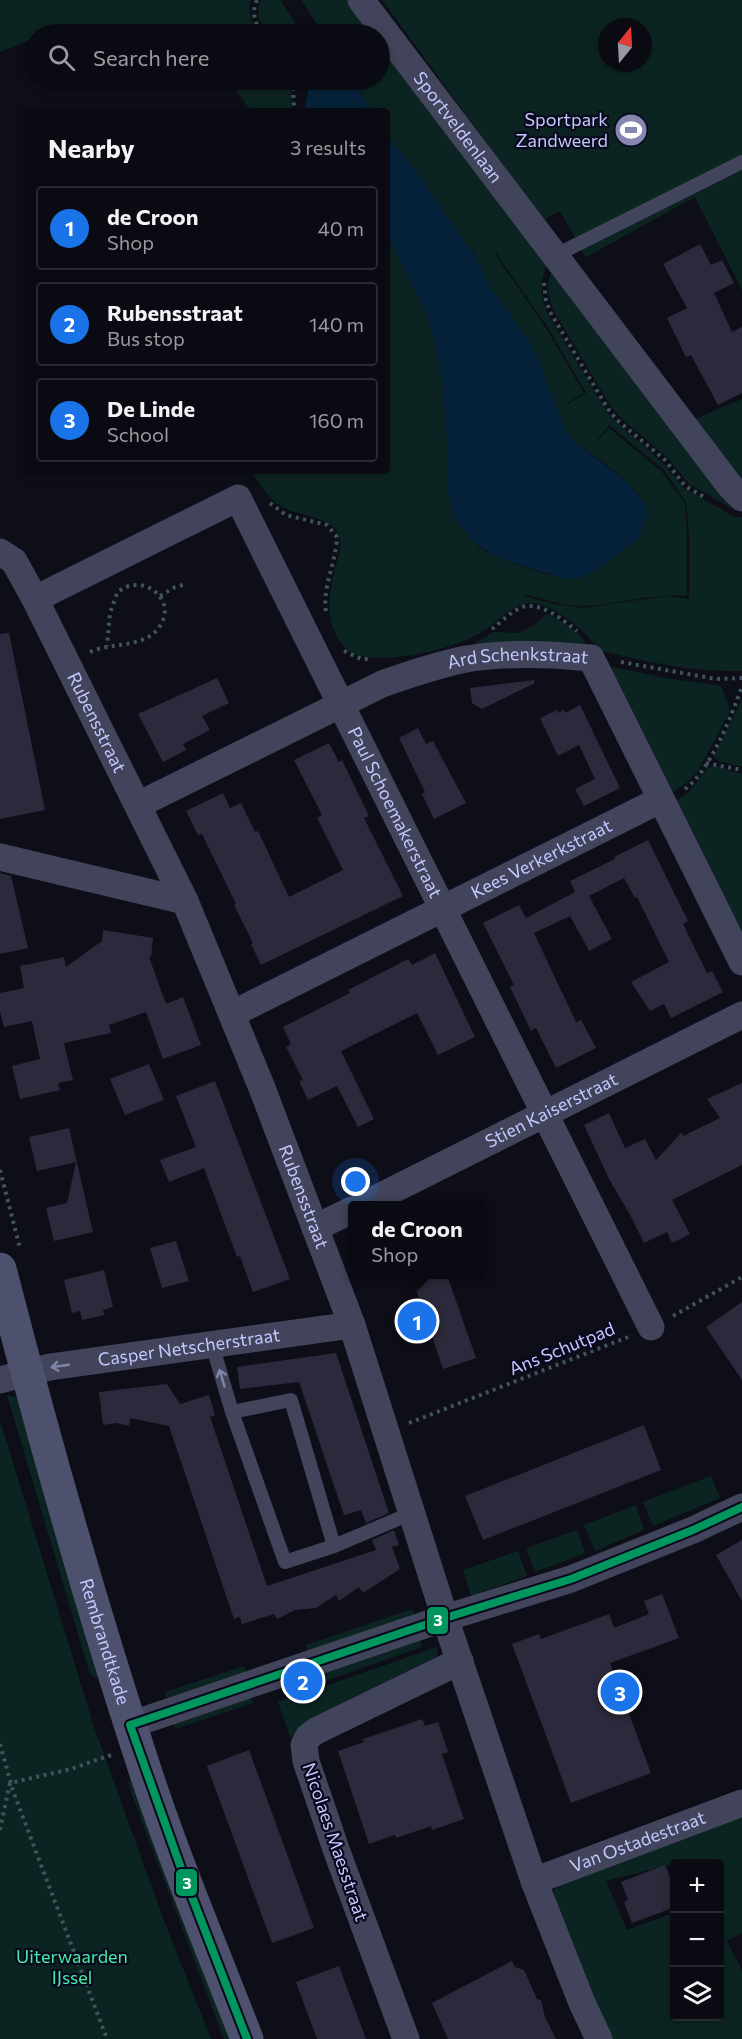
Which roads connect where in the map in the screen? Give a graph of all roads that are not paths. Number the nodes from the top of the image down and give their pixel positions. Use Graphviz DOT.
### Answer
graph roads {
  1 [pos="361,0"];
  2 [pos="379,24"];
  3 [pos="390,38"];
  4 [pos="742,162"];
  5 [pos="554,256"];
  6 [pos="742,498"];
  7 [pos="0,552"];
  8 [pos="35,599"];
  9 [pos="340,704"];
  10 [pos="660,800"];
  11 [pos="138,805"];
  12 [pos="0,857"];
  13 [pos="185,901"];
  14 [pos="443,909"];
  15 [pos="742,962"];
  16 [pos="232,1014"];
  17 [pos="742,1015"];
  18 [pos="545,1114"];
  19 [pos="371,1201"];
  20 [pos="348,1212"];
  21 [pos="315,1228"];
  22 [pos="0,1269"];
  23 [pos="352,1325"];
  24 [pos="651,1327"];
  25 [pos="207,1345"];
  26 [pos="13,1376"];
  27 [pos="232,1412"];
  28 [pos="742,1507"];
  29 [pos="412,1513"];
  30 [pos="334,1546"];
  31 [pos="445,1618"];
  32 [pos="460,1661"];
  33 [pos="130,1725"];
  34 [pos="742,1803"];
  35 [pos="534,1881"];
  36 [pos="247,2039"];
  37 [pos="406,2039"];
  38 [pos="599,2039"];
  1 -- 2 [label="street, Sportveldenlaan"];
  3 -- 5 [label="street, Sportveldenlaan"];
  4 -- 5 [label="lane"];
  5 -- 6 [label="street, Sportveldenlaan"];
  7 -- 8 [label="street, Rubensstraat"];
  8 -- 9 [label="street, Paul Schoemakerstraat"];
  8 -- 11 [label="street, Rubensstraat"];
  9 -- 10 [label="street, Ard Schenkstraat"];
  9 -- 11 [label="street, Ard Schenkstraat"];
  9 -- 14 [label="street, Paul Schoemakerstraat"];
  10 -- 14 [label="street, Kees Verkerkstraat"];
  10 -- 15 [label="street, Ard Schenkstraat"];
  11 -- 13 [label="street, Rubensstraat"];
  12 -- 13 [label="street"];
  13 -- 16 [label="street, Rubensstraat"];
  14 -- 16 [label="street, Kees Verkerkstraat"];
  14 -- 18 [label="street, Paul Schoemakerstraat"];
  16 -- 21 [label="street, Rubensstraat"];
  17 -- 18 [label="street, Stien Kaiserstraat"];
  18 -- 19 [label="street, Stien Kaiserstraat"];
  18 -- 24 [label="street, Paul Schoemakerstraat"];
  20 -- 21 [label="street"];
  21 -- 23 [label="street, Rubensstraat"];
  22 -- 26 [label="street, Rembrandtkade"];
  23 -- 25 [label="street, Casper Netscherstraat"];
  23 -- 29 [label="street, Rubensstraat"];
  25 -- 26 [label="street, Casper Netscherstraat, one-way"];
  27 -- 25 [label="lane, one-way"];
  26 -- 33 [label="street, Rembrandtkade"];
  27 -- 30 [label="lane"];
  27 -- 30 [label="lane"];
  28 -- 31 [label="street"];
  29 -- 30 [label="lane"];
  29 -- 31 [label="street, Rubensstraat"];
  31 -- 32 [label="street, Rubensstraat"];
  31 -- 33 [label="street"];
  32 -- 35 [label="street, Rubensstraat"];
  32 -- 37 [label="street, Nicolaes Maesstraat"];
  33 -- 36 [label="street, Rembrandtkade"];
  34 -- 35 [label="street, Van Ostadestraat"];
  35 -- 38 [label="street, Rubensstraat"];
}
